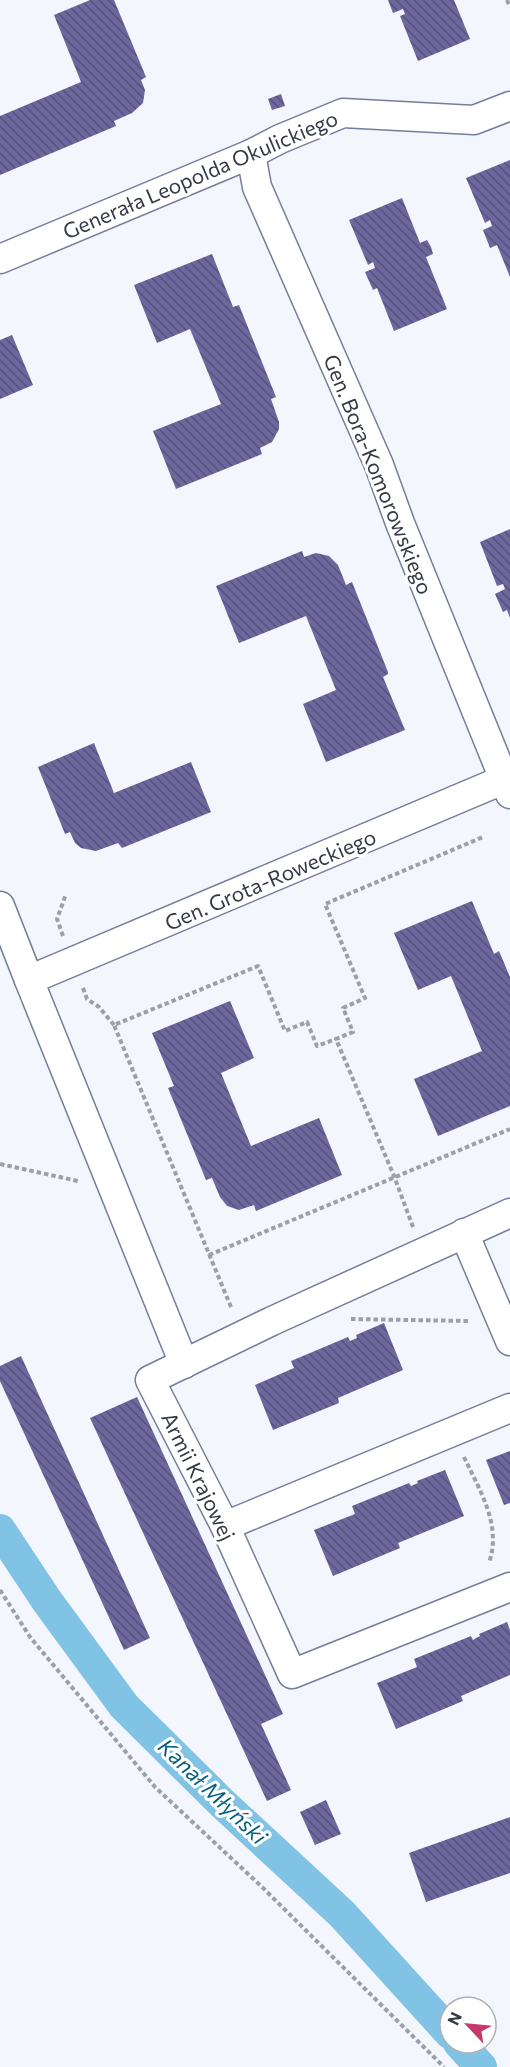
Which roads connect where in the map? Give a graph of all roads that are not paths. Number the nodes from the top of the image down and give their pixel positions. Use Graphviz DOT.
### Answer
graph roads {
  1 [pos="510,106"];
  2 [pos="251,154"];
  3 [pos="0,259"];
  4 [pos="508,784"];
  5 [pos="0,906"];
  6 [pos="29,980"];
  7 [pos="510,1213"];
  8 [pos="464,1233"];
  9 [pos="509,1340"];
  10 [pos="183,1364"];
  11 [pos="510,1408"];
  12 [pos="225,1526"];
  13 [pos="510,1587"];
  1 -- 2 [label="street, Generała Leopolda Okulickiego"];
  2 -- 3 [label="street, Generała Leopolda Okulickiego"];
  2 -- 4 [label="street, Gen. Bora-Komorowskiego"];
  4 -- 6 [label="street, Gen. Grota-Roweckiego"];
  5 -- 6 [label="street"];
  6 -- 10 [label="street"];
  7 -- 8 [label="street, Armii Krajowej"];
  8 -- 9 [label="street"];
  8 -- 10 [label="street, Armii Krajowej"];
  10 -- 12 [label="street, Armii Krajowej"];
  11 -- 12 [label="street"];
  12 -- 13 [label="street, Armii Krajowej"];
}
